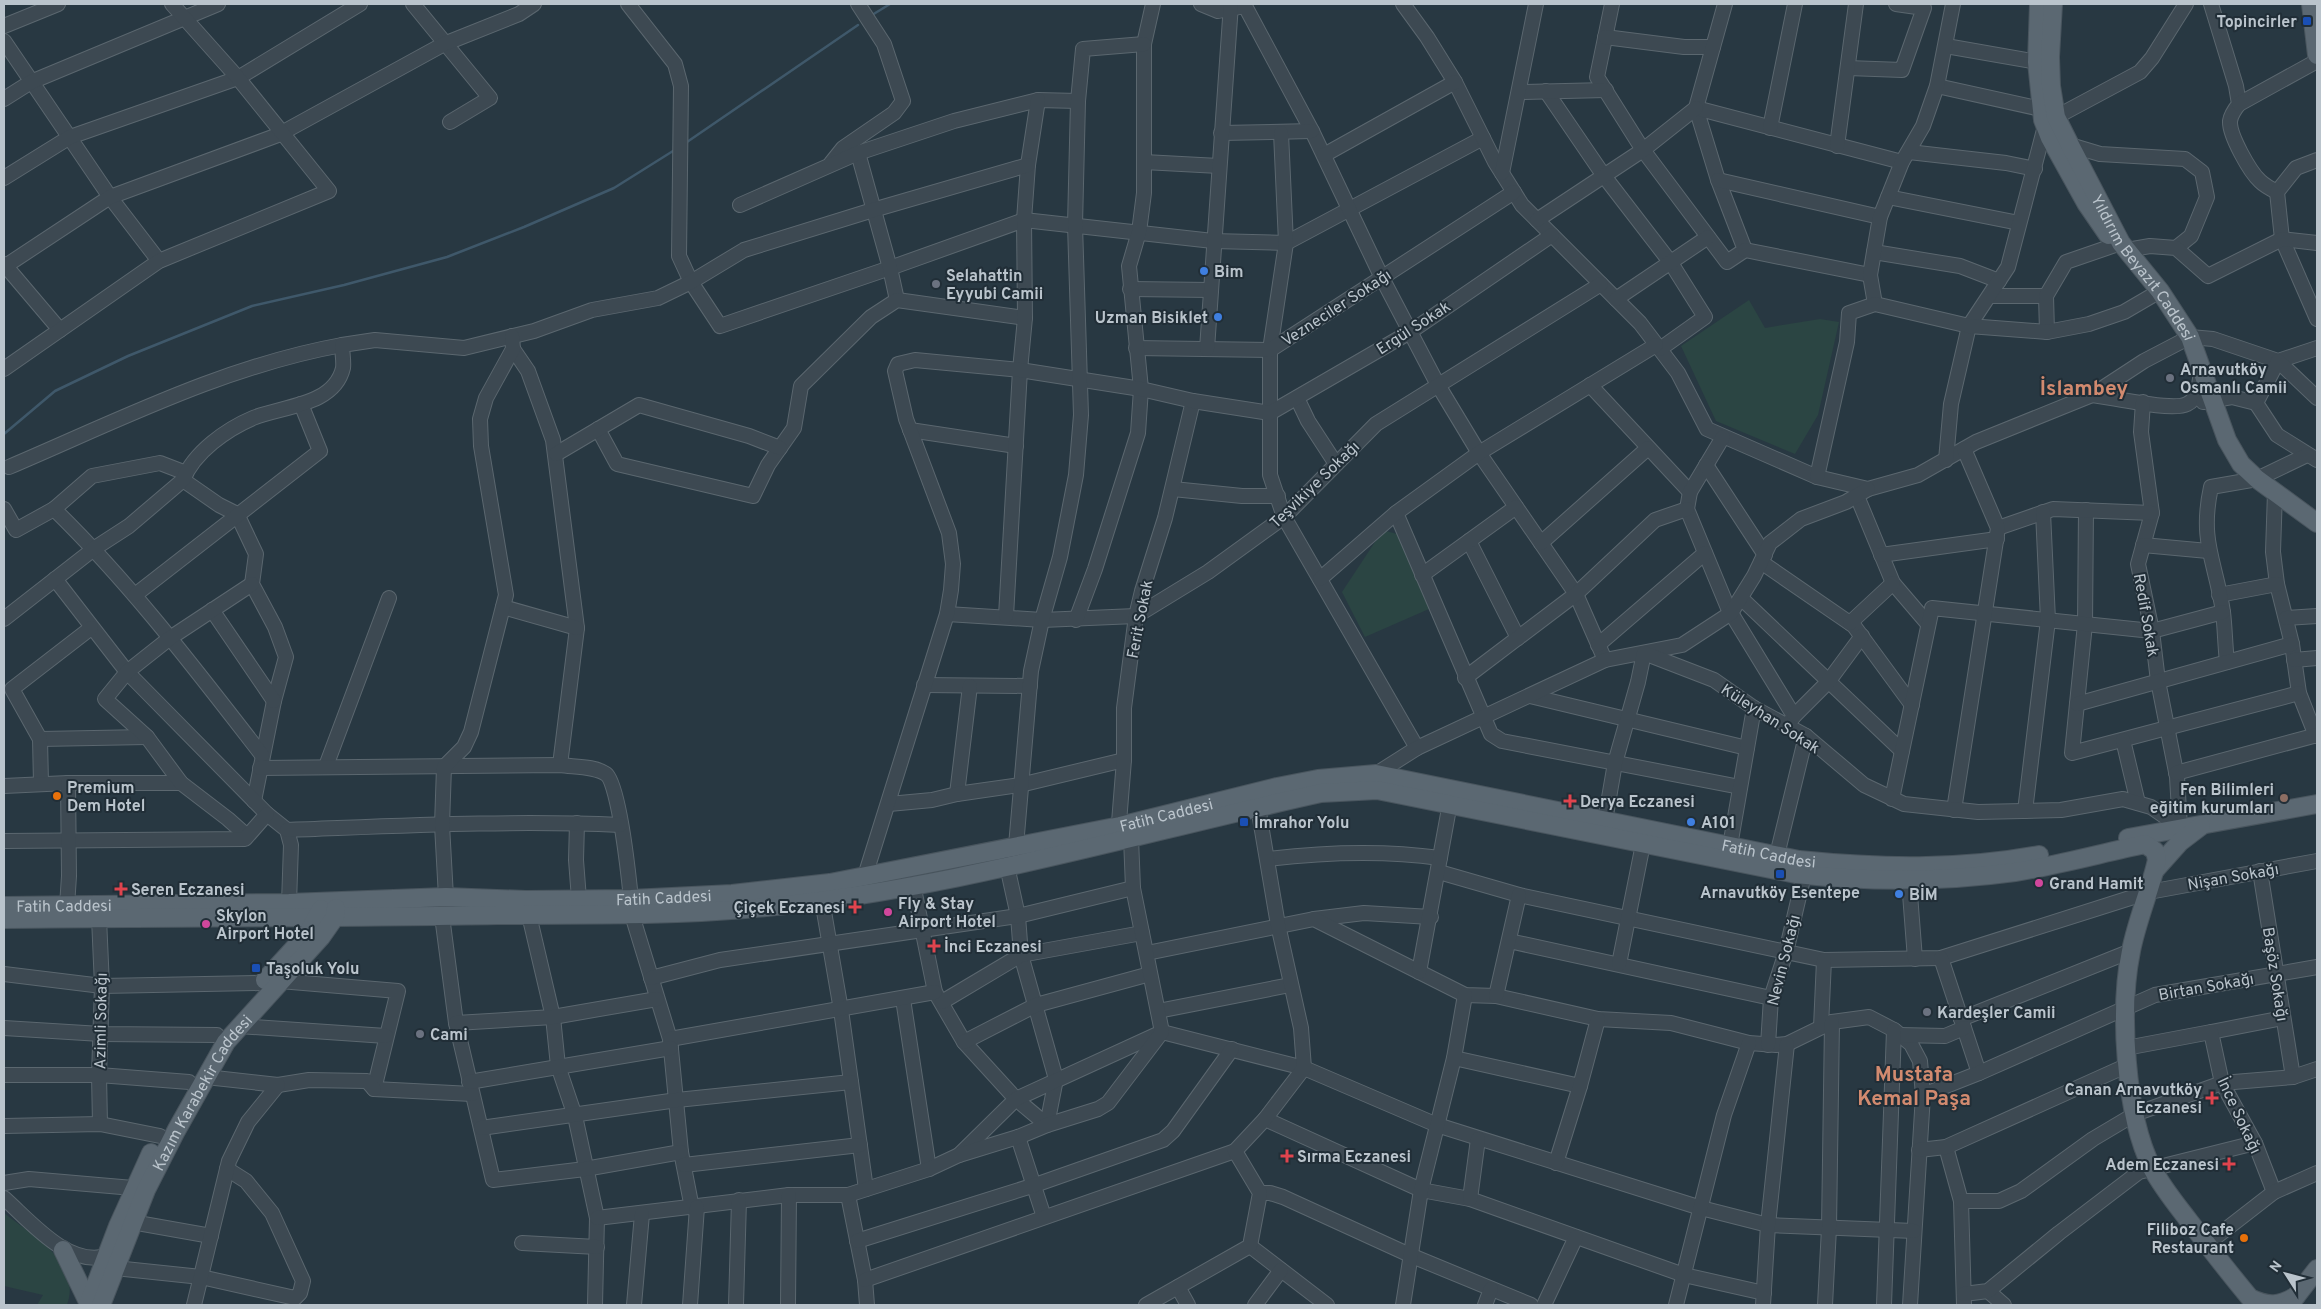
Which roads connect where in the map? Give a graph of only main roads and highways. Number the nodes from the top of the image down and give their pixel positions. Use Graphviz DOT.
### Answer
graph roads {
  1 [pos="2039,4"];
  2 [pos="2053,4"];
  3 [pos="2311,4"];
  4 [pos="2317,55"];
  5 [pos="2047,117"];
  6 [pos="2124,246"];
  7 [pos="2317,523"];
  8 [pos="2317,804"];
  9 [pos="1191,816"];
  10 [pos="2206,823"];
  11 [pos="2180,828"];
  12 [pos="1122,836"];
  13 [pos="2145,844"];
  14 [pos="2155,870"];
  15 [pos="4,906"];
  16 [pos="632,907"];
  17 [pos="328,909"];
  18 [pos="4,919"];
  19 [pos="198,1079"];
  20 [pos="63,1250"];
  21 [pos="111,1262"];
  22 [pos="2317,1269"];
  23 [pos="2293,1301"];
  24 [pos="2251,1302"];
  25 [pos="93,1305"];
  1 -- 5 [label="main road"];
  2 -- 5 [label="main road, Yıldırım Beyazıt Caddesi"];
  3 -- 4 [label="main road"];
  5 -- 6 [label="main road, Yıldırım Beyazıt Caddesi"];
  5 -- 6 [label="main road"];
  6 -- 7 [label="main road, Yıldırım Beyazıt Caddesi"];
  8 -- 10 [label="main road, Fatih Caddesi"];
  9 -- 11 [label="main road, Fatih Caddesi"];
  9 -- 12 [label="main road"];
  9 -- 13 [label="main road"];
  10 -- 11 [label="main road, Fatih Caddesi"];
  10 -- 14 [label="main road"];
  11 -- 13 [label="main road"];
  12 -- 16 [label="main road, Fatih Caddesi"];
  12 -- 16 [label="main road"];
  13 -- 14 [label="main road"];
  14 -- 24 [label="main road"];
  15 -- 17 [label="main road, Fatih Caddesi"];
  16 -- 17 [label="main road"];
  16 -- 17 [label="main road, Fatih Caddesi"];
  17 -- 18 [label="main road, Fatih Caddesi"];
  17 -- 19 [label="main road, Kazım Karabekir Caddesi"];
  17 -- 19 [label="main road, Kazım Karabekir Caddesi"];
  19 -- 21 [label="main road, Kazım Karabekir Caddesi"];
  19 -- 21 [label="main road, Kazım Karabekir Caddesi"];
  20 -- 25 [label="main road"];
  21 -- 25 [label="main road, Kazım Karabekir Caddesi"];
  22 -- 23 [label="main road"];
  23 -- 24 [label="main road"];
}
